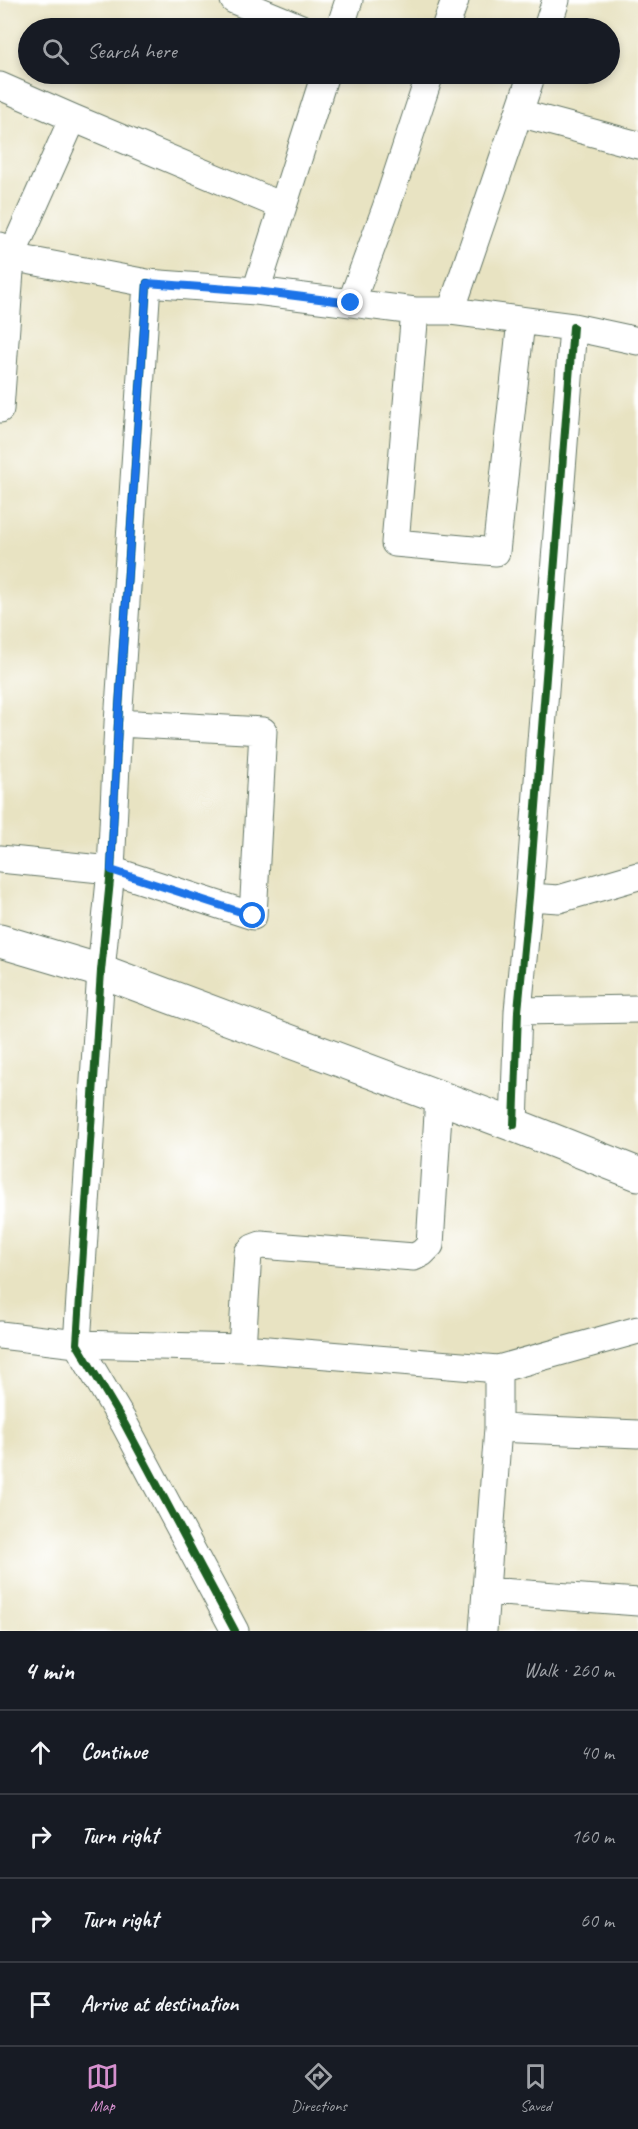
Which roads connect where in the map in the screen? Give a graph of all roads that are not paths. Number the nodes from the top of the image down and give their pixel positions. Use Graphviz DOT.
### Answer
graph roads {
  1 [pos="234,0"];
  2 [pos="349,0"];
  3 [pos="455,0"];
  4 [pos="556,0"];
  5 [pos="277,18"];
  6 [pos="343,18"];
  7 [pos="449,18"];
  8 [pos="550,18"];
  9 [pos="322,84"];
  10 [pos="427,84"];
  11 [pos="529,84"];
  12 [pos="0,86"];
  13 [pos="519,113"];
  14 [pos="73,118"];
  15 [pos="638,145"];
  16 [pos="282,206"];
  17 [pos="5,251"];
  18 [pos="147,283"];
  19 [pos="256,291"];
  20 [pos="351,303"];
  21 [pos="415,311"];
  22 [pos="451,311"];
  23 [pos="521,321"];
  24 [pos="573,327"];
  25 [pos="638,341"];
  26 [pos="0,409"];
  27 [pos="118,723"];
  28 [pos="0,859"];
  29 [pos="111,870"];
  30 [pos="638,876"];
  31 [pos="529,897"];
  32 [pos="0,941"];
  33 [pos="101,970"];
  34 [pos="638,1009"];
  35 [pos="518,1011"];
  36 [pos="439,1097"];
  37 [pos="513,1125"];
  38 [pos="638,1174"];
  39 [pos="638,1330"];
  40 [pos="0,1335"];
  41 [pos="77,1344"];
  42 [pos="242,1348"];
  43 [pos="498,1369"];
  44 [pos="498,1428"];
  45 [pos="638,1434"];
  46 [pos="486,1591"];
  47 [pos="638,1602"];
  48 [pos="236,1631"];
  49 [pos="483,1631"];
  1 -- 5 [label="street"];
  2 -- 6 [label="street"];
  3 -- 7 [label="street"];
  4 -- 8 [label="street"];
  9 -- 16 [label="street"];
  10 -- 20 [label="street"];
  11 -- 13 [label="street"];
  12 -- 14 [label="street"];
  13 -- 15 [label="street"];
  13 -- 22 [label="street"];
  14 -- 16 [label="street"];
  14 -- 17 [label="street"];
  16 -- 19 [label="street"];
  17 -- 18 [label="street"];
  17 -- 26 [label="street"];
  18 -- 19 [label="street"];
  18 -- 27 [label="street"];
  19 -- 20 [label="street"];
  20 -- 21 [label="street"];
  21 -- 22 [label="street"];
  21 -- 23 [label="street"];
  22 -- 23 [label="street"];
  23 -- 24 [label="street"];
  24 -- 25 [label="street"];
  24 -- 31 [label="street"];
  27 -- 29 [label="street"];
  27 -- 29 [label="street"];
  28 -- 29 [label="street"];
  29 -- 33 [label="street"];
  30 -- 31 [label="street"];
  31 -- 35 [label="street"];
  32 -- 33 [label="street"];
  33 -- 36 [label="street"];
  33 -- 41 [label="street"];
  34 -- 35 [label="street"];
  35 -- 37 [label="street"];
  36 -- 37 [label="street"];
  36 -- 42 [label="street"];
  37 -- 38 [label="street"];
  39 -- 43 [label="street"];
  40 -- 41 [label="street"];
  41 -- 42 [label="street"];
  41 -- 48 [label="street"];
  42 -- 43 [label="street"];
  43 -- 44 [label="street"];
  44 -- 45 [label="street"];
  44 -- 46 [label="street"];
  46 -- 47 [label="street"];
  46 -- 49 [label="street"];
}
